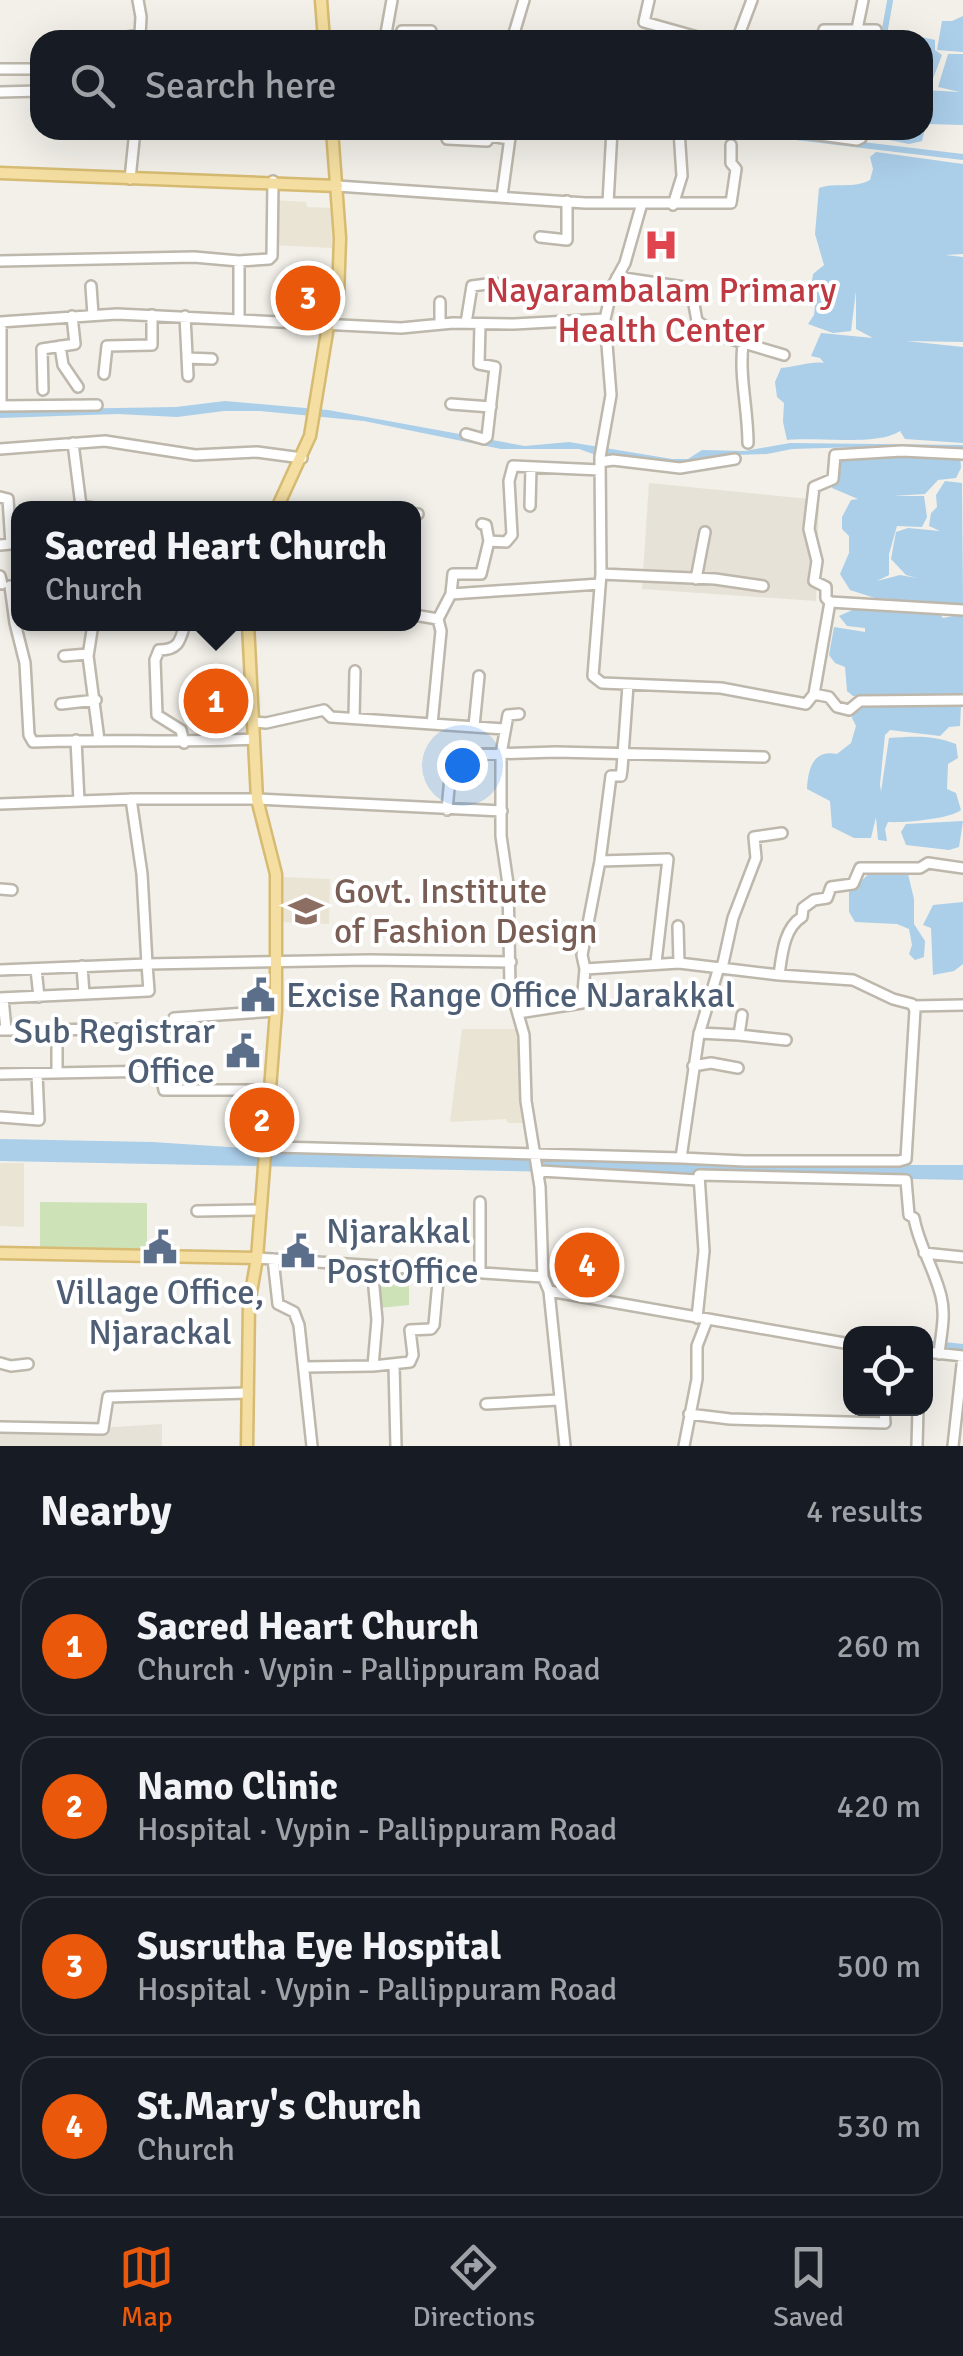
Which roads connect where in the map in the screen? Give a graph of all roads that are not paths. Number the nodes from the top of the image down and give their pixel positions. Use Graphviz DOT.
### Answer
graph roads {
  1 [pos="138,0"];
  2 [pos="321,0"];
  3 [pos="392,0"];
  4 [pos="524,0"];
  5 [pos="752,0"];
  6 [pos="863,0"];
  7 [pos="646,1"];
  8 [pos="857,29"];
  9 [pos="140,30"];
  10 [pos="323,30"];
  11 [pos="388,30"];
  12 [pos="515,30"];
  13 [pos="672,30"];
  14 [pos="740,30"];
  15 [pos="826,30"];
  16 [pos="876,30"];
  17 [pos="0,68"];
  18 [pos="27,68"];
  19 [pos="28,91"];
  20 [pos="0,92"];
  21 [pos="133,140"];
  22 [pos="333,140"];
  23 [pos="510,140"];
  24 [pos="611,140"];
  25 [pos="680,140"];
  26 [pos="731,145"];
  27 [pos="0,173"];
  28 [pos="130,179"];
  29 [pos="273,181"];
  30 [pos="338,186"];
  31 [pos="502,196"];
  32 [pos="567,201"];
  33 [pos="642,202"];
  34 [pos="608,203"];
  35 [pos="731,203"];
  36 [pos="673,205"];
  37 [pos="735,214"];
  38 [pos="540,237"];
  39 [pos="0,261"];
  40 [pos="238,261"];
  41 [pos="617,277"];
  42 [pos="495,283"];
  43 [pos="91,286"];
  44 [pos="440,302"];
  45 [pos="92,315"];
  46 [pos="152,315"];
  47 [pos="72,316"];
  48 [pos="185,316"];
  49 [pos="239,318"];
  50 [pos="605,319"];
  51 [pos="0,322"];
  52 [pos="466,323"];
  53 [pos="440,324"];
  54 [pos="480,325"];
  55 [pos="328,326"];
  56 [pos="742,344"];
  57 [pos="60,346"];
  58 [pos="784,355"];
  59 [pos="187,358"];
  60 [pos="212,359"];
  61 [pos="104,374"];
  62 [pos="188,376"];
  63 [pos="78,387"];
  64 [pos="44,390"];
  65 [pos="451,404"];
  66 [pos="1,406"];
  67 [pos="97,406"];
  68 [pos="490,406"];
  69 [pos="466,434"];
  70 [pos="72,443"];
  71 [pos="748,443"];
  72 [pos="0,448"];
  73 [pos="963,454"];
  74 [pos="302,458"];
  75 [pos="735,458"];
  76 [pos="600,459"];
  77 [pos="531,467"];
  78 [pos="0,497"];
  79 [pos="80,501"];
  80 [pos="280,501"];
  81 [pos="530,506"];
  82 [pos="482,524"];
  83 [pos="705,532"];
  84 [pos="489,541"];
  85 [pos="0,545"];
  86 [pos="696,578"];
  87 [pos="600,579"];
  88 [pos="763,586"];
  89 [pos="451,594"];
  90 [pos="830,602"];
  91 [pos="963,610"];
  92 [pos="421,616"];
  93 [pos="438,619"];
  94 [pos="17,631"];
  95 [pos="93,631"];
  96 [pos="183,631"];
  97 [pos="248,631"];
  98 [pos="88,654"];
  99 [pos="64,656"];
  100 [pos="355,671"];
  101 [pos="479,676"];
  102 [pos="628,685"];
  103 [pos="814,694"];
  104 [pos="96,700"];
  105 [pos="963,700"];
  106 [pos="61,704"];
  107 [pos="519,714"];
  108 [pos="354,718"];
  109 [pos="253,722"];
  110 [pos="432,724"];
  111 [pos="474,726"];
  112 [pos="504,729"];
  113 [pos="254,738"];
  114 [pos="76,740"];
  115 [pos="99,740"];
  116 [pos="184,742"];
  117 [pos="501,754"];
  118 [pos="623,756"];
  119 [pos="764,757"];
  120 [pos="131,799"];
  121 [pos="257,799"];
  122 [pos="79,802"];
  123 [pos="0,804"];
  124 [pos="447,810"];
  125 [pos="502,811"];
  126 [pos="782,833"];
  127 [pos="600,861"];
  128 [pos="963,868"];
  129 [pos="0,889"];
  130 [pos="12,890"];
  131 [pos="678,926"];
  132 [pos="276,962"];
  133 [pos="511,962"];
  134 [pos="656,962"];
  135 [pos="679,963"];
  136 [pos="147,964"];
  137 [pos="82,966"];
  138 [pos="721,968"];
  139 [pos="36,969"];
  140 [pos="586,969"];
  141 [pos="0,970"];
  142 [pos="779,975"];
  143 [pos="84,994"];
  144 [pos="39,997"];
  145 [pos="2,998"];
  146 [pos="963,1004"];
  147 [pos="913,1006"];
  148 [pos="276,1011"];
  149 [pos="518,1014"];
  150 [pos="742,1014"];
  151 [pos="3,1030"];
  152 [pos="57,1031"];
  153 [pos="700,1033"];
  154 [pos="739,1035"];
  155 [pos="786,1040"];
  156 [pos="693,1066"];
  157 [pos="738,1068"];
  158 [pos="57,1073"];
  159 [pos="0,1074"];
  160 [pos="37,1074"];
  161 [pos="269,1090"];
  162 [pos="0,1117"];
  163 [pos="265,1124"];
  164 [pos="536,1156"];
  165 [pos="681,1158"];
  166 [pos="698,1180"];
  167 [pos="540,1187"];
  168 [pos="480,1202"];
  169 [pos="254,1210"];
  170 [pos="197,1212"];
  171 [pos="0,1253"];
  172 [pos="924,1253"];
  173 [pos="963,1257"];
  174 [pos="256,1258"];
  175 [pos="273,1260"];
  176 [pos="372,1266"];
  177 [pos="438,1270"];
  178 [pos="480,1272"];
  179 [pos="543,1277"];
  180 [pos="549,1291"];
  181 [pos="702,1319"];
  182 [pos="843,1343"];
  183 [pos="940,1347"];
  184 [pos="933,1350"];
  185 [pos="963,1356"];
  186 [pos="0,1363"];
  187 [pos="28,1364"];
  188 [pos="394,1365"];
  189 [pos="372,1366"];
  190 [pos="304,1367"];
  191 [pos="248,1394"];
  192 [pos="558,1400"];
  193 [pos="486,1404"];
  194 [pos="690,1414"];
  195 [pos="885,1416"];
  196 [pos="918,1416"];
  197 [pos="0,1427"];
  198 [pos="247,1446"];
  199 [pos="312,1446"];
  200 [pos="396,1446"];
  201 [pos="564,1446"];
  202 [pos="684,1446"];
  203 [pos="917,1446"];
  204 [pos="954,1446"];
  1 -- 9 [label="street"];
  2 -- 10 [label="main road"];
  3 -- 11 [label="street"];
  4 -- 12 [label="street"];
  5 -- 14 [label="street"];
  6 -- 8 [label="street"];
  7 -- 13 [label="street"];
  8 -- 15 [label="street"];
  8 -- 16 [label="street"];
  17 -- 18 [label="street"];
  18 -- 19 [label="street"];
  19 -- 20 [label="street"];
  21 -- 28 [label="street"];
  22 -- 30 [label="main road"];
  23 -- 31 [label="street"];
  24 -- 34 [label="street"];
  25 -- 36 [label="street"];
  26 -- 35 [label="street"];
  27 -- 28 [label="main road"];
  28 -- 29 [label="main road"];
  29 -- 30 [label="main road"];
  29 -- 40 [label="street"];
  30 -- 31 [label="street"];
  30 -- 55 [label="main road"];
  31 -- 32 [label="street"];
  32 -- 34 [label="street"];
  32 -- 38 [label="street"];
  33 -- 34 [label="street"];
  33 -- 36 [label="street"];
  33 -- 41 [label="street"];
  35 -- 36 [label="street"];
  35 -- 37 [label="street"];
  39 -- 40 [label="street"];
  40 -- 49 [label="street"];
  41 -- 50 [label="street"];
  41 -- 56 [label="street"];
  42 -- 52 [label="street"];
  43 -- 45 [label="street"];
  44 -- 53 [label="street"];
  45 -- 46 [label="street"];
  45 -- 47 [label="street"];
  46 -- 48 [label="street"];
  46 -- 61 [label="street"];
  47 -- 51 [label="street"];
  47 -- 57 [label="street"];
  48 -- 49 [label="street"];
  48 -- 59 [label="street"];
  49 -- 55 [label="street"];
  50 -- 54 [label="street"];
  50 -- 76 [label="street"];
  51 -- 66 [label="street"];
  52 -- 53 [label="street"];
  52 -- 54 [label="street"];
  53 -- 55 [label="street"];
  54 -- 68 [label="street"];
  55 -- 74 [label="main road"];
  56 -- 58 [label="street"];
  56 -- 71 [label="street"];
  57 -- 63 [label="street"];
  57 -- 64 [label="street"];
  59 -- 60 [label="street"];
  59 -- 62 [label="street"];
  65 -- 68 [label="street"];
  66 -- 67 [label="street"];
  68 -- 69 [label="street"];
  70 -- 72 [label="street"];
  70 -- 74 [label="street"];
  70 -- 79 [label="street"];
  73 -- 90 [label="street"];
  74 -- 80 [label="main road"];
  75 -- 76 [label="street"];
  76 -- 77 [label="street"];
  76 -- 87 [label="street"];
  77 -- 81 [label="street"];
  77 -- 84 [label="street"];
  78 -- 85 [label="street"];
  82 -- 84 [label="street"];
  83 -- 86 [label="street"];
  84 -- 89 [label="street"];
  86 -- 87 [label="street"];
  86 -- 88 [label="street"];
  87 -- 89 [label="street"];
  87 -- 102 [label="street"];
  89 -- 93 [label="street"];
  90 -- 91 [label="street"];
  90 -- 103 [label="street"];
  92 -- 93 [label="street"];
  93 -- 110 [label="street"];
  94 -- 114 [label="street"];
  95 -- 98 [label="street"];
  96 -- 116 [label="street"];
  97 -- 109 [label="main road"];
  98 -- 99 [label="street"];
  98 -- 104 [label="street"];
  100 -- 108 [label="street"];
  101 -- 111 [label="street"];
  102 -- 103 [label="street"];
  102 -- 118 [label="street"];
  103 -- 105 [label="street"];
  104 -- 106 [label="street"];
  104 -- 115 [label="street"];
  107 -- 112 [label="street"];
  108 -- 109 [label="street"];
  108 -- 110 [label="street"];
  109 -- 113 [label="main road"];
  110 -- 111 [label="street"];
  111 -- 112 [label="street"];
  112 -- 117 [label="street"];
  113 -- 116 [label="street"];
  113 -- 121 [label="main road"];
  114 -- 115 [label="street"];
  114 -- 122 [label="street"];
  115 -- 116 [label="street"];
  117 -- 118 [label="street"];
  117 -- 124 [label="street"];
  117 -- 125 [label="street"];
  118 -- 119 [label="street"];
  118 -- 127 [label="street"];
  120 -- 121 [label="street"];
  120 -- 122 [label="street"];
  120 -- 136 [label="street"];
  121 -- 124 [label="street"];
  121 -- 132 [label="main road"];
  122 -- 123 [label="street"];
  124 -- 125 [label="street"];
  125 -- 133 [label="street"];
  126 -- 138 [label="street"];
  127 -- 134 [label="street"];
  127 -- 140 [label="street"];
  128 -- 142 [label="street"];
  129 -- 130 [label="street"];
  131 -- 135 [label="street"];
  132 -- 133 [label="street"];
  132 -- 136 [label="street"];
  132 -- 148 [label="main road"];
  133 -- 149 [label="street"];
  134 -- 135 [label="street"];
  134 -- 140 [label="street"];
  135 -- 138 [label="street"];
  136 -- 137 [label="street"];
  136 -- 143 [label="street"];
  137 -- 139 [label="street"];
  137 -- 143 [label="street"];
  138 -- 142 [label="street"];
  138 -- 153 [label="street"];
  139 -- 141 [label="street"];
  139 -- 144 [label="street"];
  140 -- 149 [label="street"];
  142 -- 147 [label="street"];
  143 -- 144 [label="street"];
  144 -- 145 [label="street"];
  145 -- 151 [label="street"];
  146 -- 147 [label="street"];
  147 -- 165 [label="street"];
  148 -- 152 [label="street"];
  148 -- 161 [label="main road"];
  149 -- 164 [label="street"];
  150 -- 154 [label="street"];
  151 -- 152 [label="street"];
  152 -- 158 [label="street"];
  153 -- 154 [label="street"];
  153 -- 156 [label="street"];
  154 -- 155 [label="street"];
  156 -- 157 [label="street"];
  156 -- 165 [label="street"];
  158 -- 160 [label="street"];
  158 -- 161 [label="street"];
  159 -- 160 [label="street"];
  160 -- 162 [label="street"];
  161 -- 163 [label="main road"];
  163 -- 164 [label="street"];
  163 -- 174 [label="main road"];
  164 -- 165 [label="street"];
  164 -- 167 [label="street"];
  166 -- 167 [label="street"];
  166 -- 172 [label="street"];
  166 -- 181 [label="street"];
  167 -- 179 [label="street"];
  168 -- 178 [label="street"];
  169 -- 170 [label="street"];
  171 -- 174 [label="main road"];
  172 -- 173 [label="street"];
  172 -- 183 [label="street"];
  174 -- 175 [label="street"];
  174 -- 191 [label="main road"];
  175 -- 176 [label="street"];
  175 -- 190 [label="street"];
  176 -- 177 [label="street"];
  176 -- 189 [label="street"];
  177 -- 178 [label="street"];
  177 -- 188 [label="street"];
  178 -- 179 [label="street"];
  179 -- 180 [label="street"];
  180 -- 181 [label="street"];
  180 -- 192 [label="street"];
  181 -- 182 [label="street"];
  181 -- 194 [label="street"];
  183 -- 184 [label="street"];
  183 -- 185 [label="street"];
  185 -- 204 [label="street"];
  186 -- 187 [label="street"];
  188 -- 189 [label="street"];
  188 -- 200 [label="street"];
  189 -- 190 [label="street"];
  190 -- 199 [label="street"];
  191 -- 197 [label="street"];
  191 -- 198 [label="main road"];
  192 -- 193 [label="street"];
  192 -- 201 [label="street"];
  194 -- 195 [label="street"];
  194 -- 202 [label="street"];
  196 -- 203 [label="street"];
}
